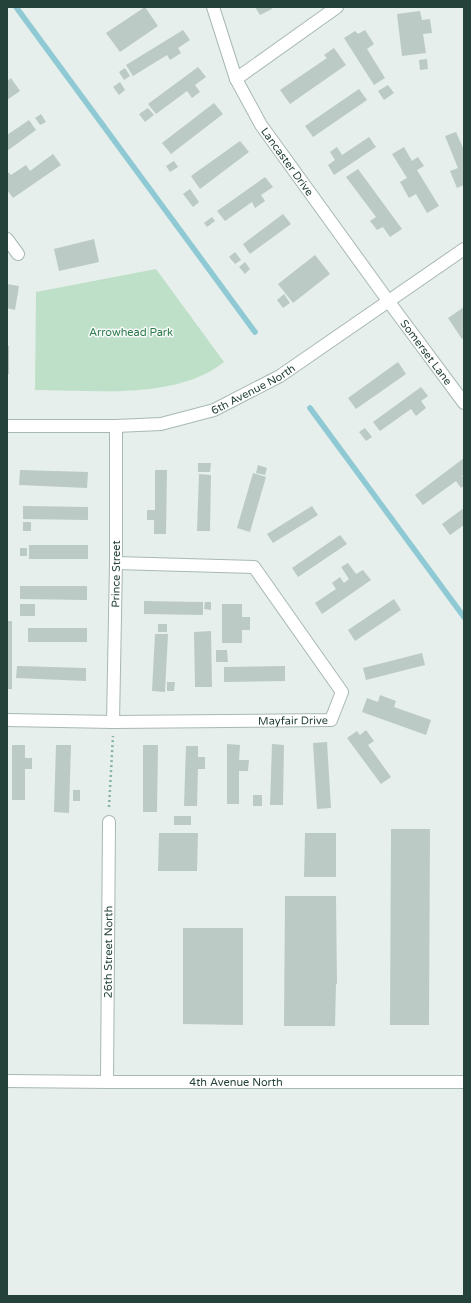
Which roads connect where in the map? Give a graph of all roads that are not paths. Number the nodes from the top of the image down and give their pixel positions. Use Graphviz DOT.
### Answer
graph roads {
  1 [pos="212,7"];
  2 [pos="337,7"];
  3 [pos="236,79"];
  4 [pos="7,239"];
  5 [pos="464,249"];
  6 [pos="18,254"];
  7 [pos="389,302"];
  8 [pos="464,403"];
  9 [pos="7,426"];
  10 [pos="116,426"];
  11 [pos="116,563"];
  12 [pos="7,720"];
  13 [pos="113,722"];
  14 [pos="109,822"];
  15 [pos="7,1081"];
  16 [pos="107,1082"];
  17 [pos="464,1082"];
  1 -- 3 [label="street, Lancaster Drive"];
  2 -- 3 [label="street"];
  3 -- 7 [label="street, Lancaster Drive"];
  4 -- 6 [label="street"];
  5 -- 7 [label="street, 6th Avenue North"];
  7 -- 8 [label="street, Somerset Lane"];
  7 -- 10 [label="street, 6th Avenue North"];
  9 -- 10 [label="street, 6th Avenue North"];
  10 -- 11 [label="street, Prince Street"];
  11 -- 13 [label="street, Prince Street"];
  11 -- 13 [label="street, Mayfair Drive"];
  12 -- 13 [label="street, Mayfair Drive"];
  14 -- 16 [label="street, 26th Street North"];
  15 -- 16 [label="street, 4th Avenue North"];
  16 -- 17 [label="street, 4th Avenue North"];
}
